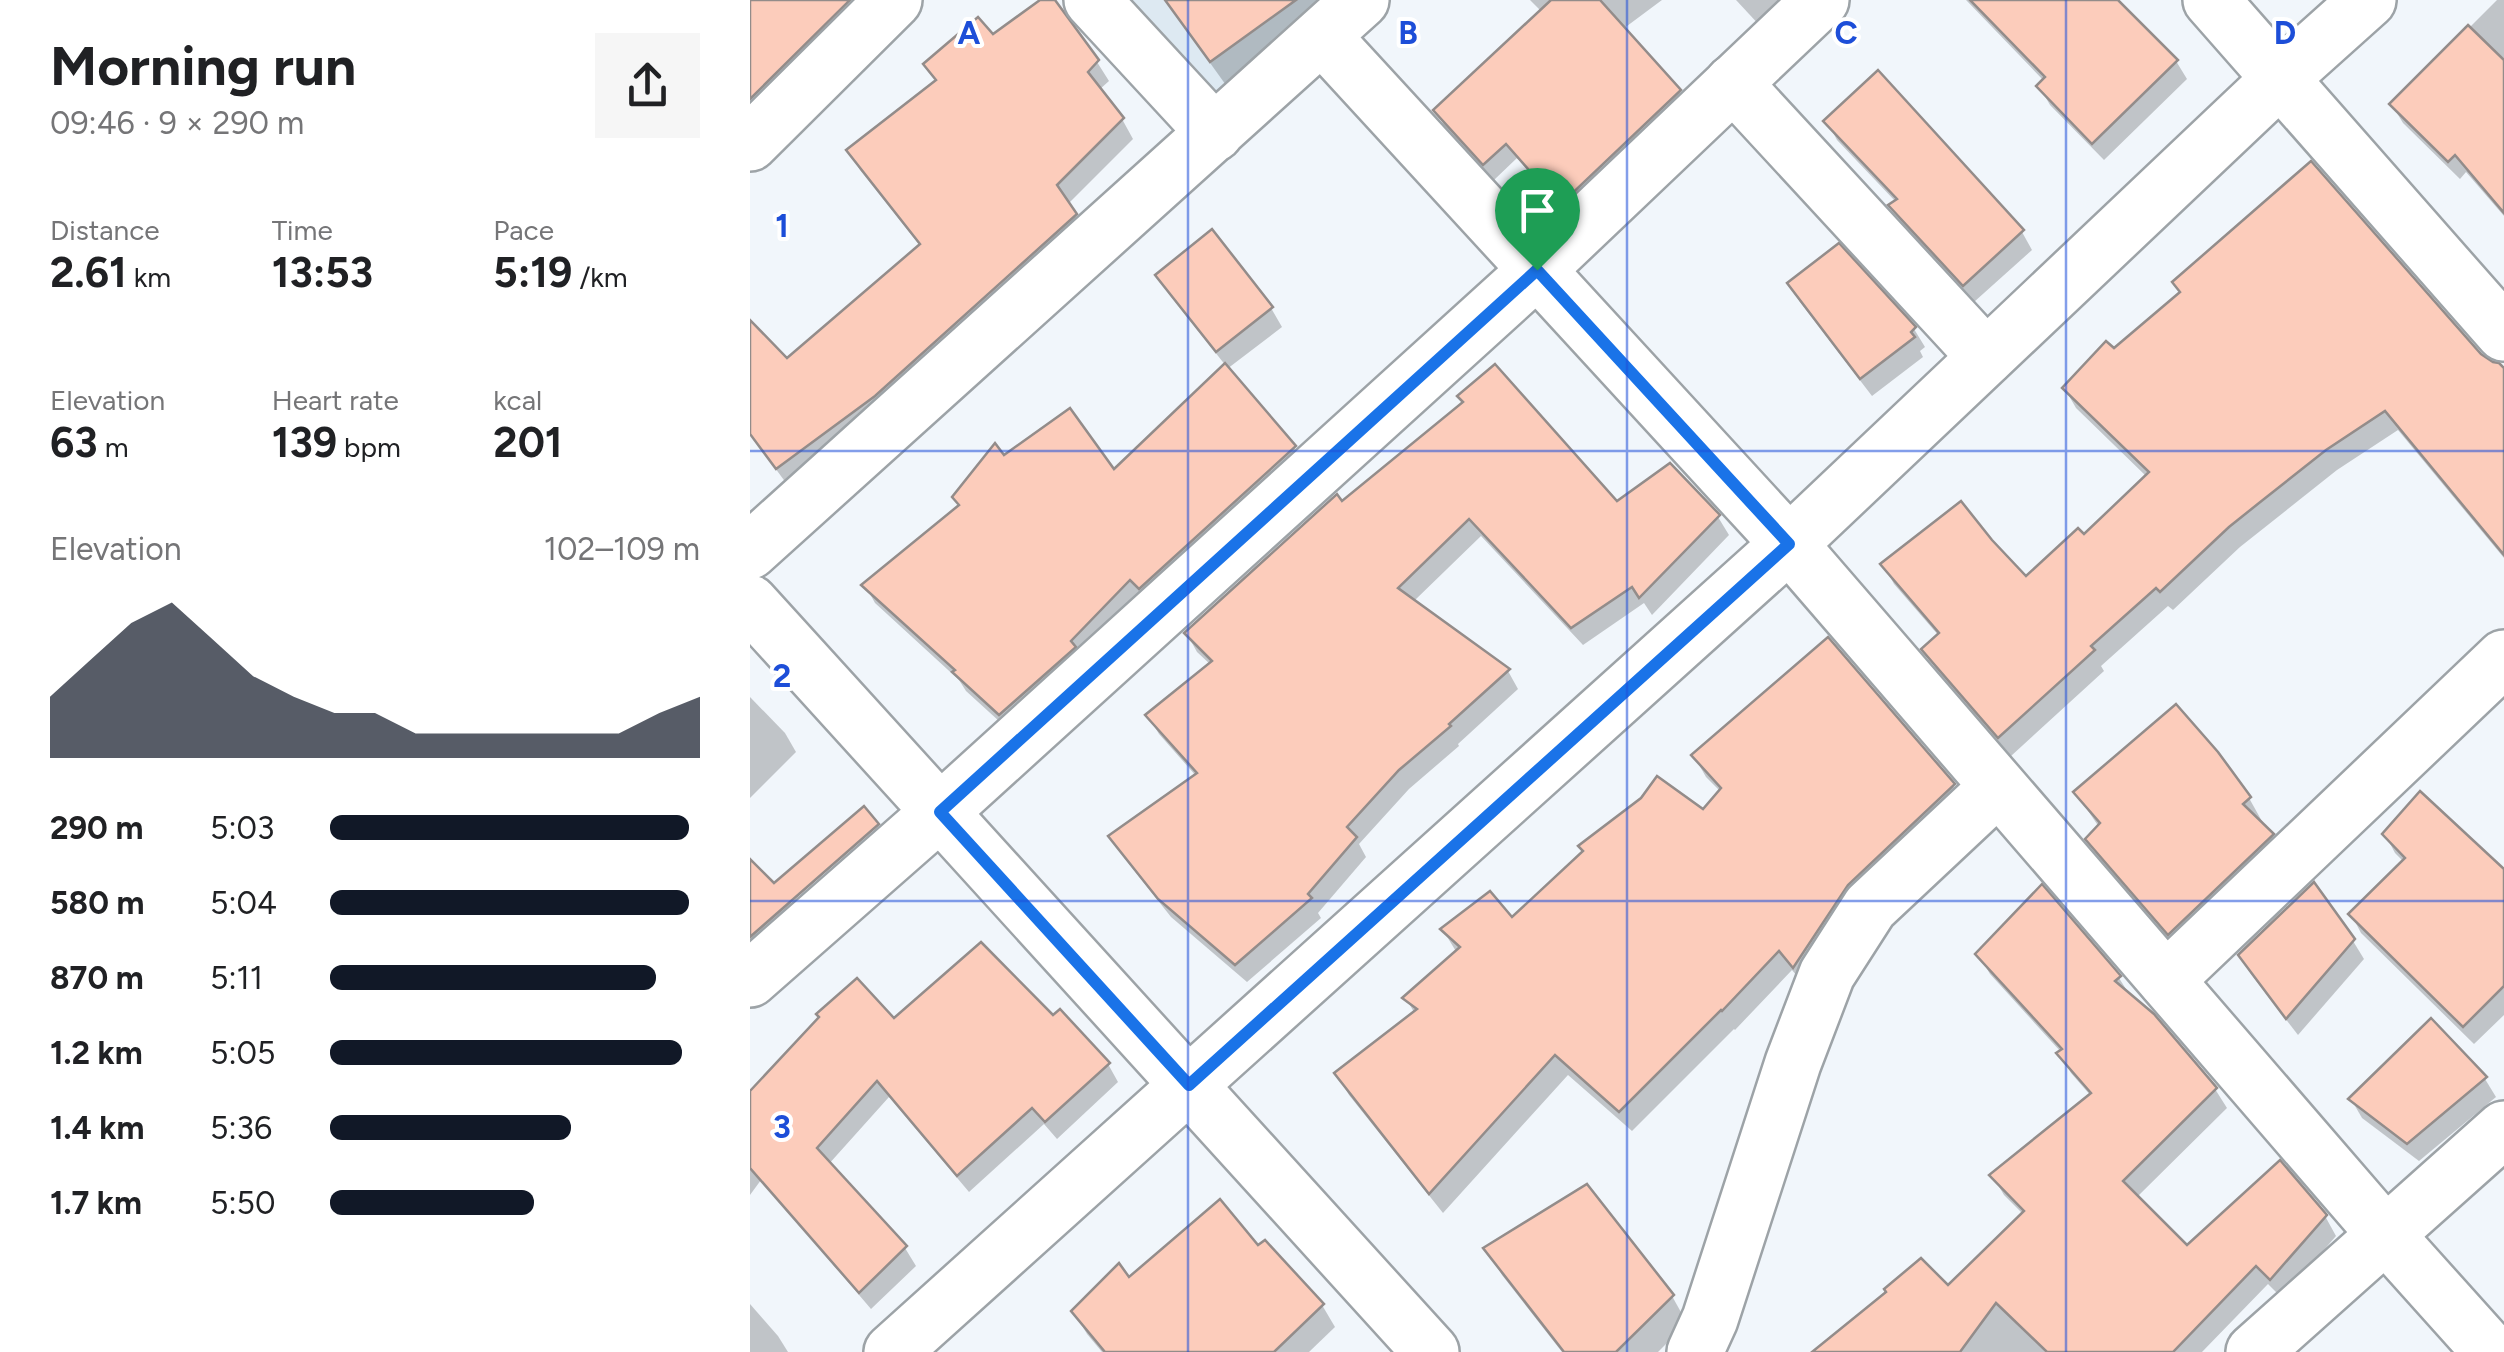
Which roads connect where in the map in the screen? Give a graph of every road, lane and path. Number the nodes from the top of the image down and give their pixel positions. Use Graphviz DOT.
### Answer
graph roads {
  1 [pos="894,0"];
  2 [pos="1092,0"];
  3 [pos="1821,0"];
  4 [pos="2211,0"];
  5 [pos="2368,0"];
  6 [pos="1342,18"];
  7 [pos="2281,78"];
  8 [pos="1734,83"];
  9 [pos="1215,133"];
  10 [pos="750,142"];
  11 [pos="1537,270"];
  12 [pos="2504,334"];
  13 [pos="1986,357"];
  14 [pos="1789,544"];
  15 [pos="750,551"];
  16 [pos="750,603"];
  17 [pos="2504,658"];
  18 [pos="1998,787"];
  19 [pos="940,812"];
  20 [pos="750,979"];
  21 [pos="2166,980"];
  22 [pos="1189,1085"];
  23 [pos="2504,1129"];
  24 [pos="2386,1235"];
  25 [pos="892,1352"];
  26 [pos="1431,1352"];
  27 [pos="1695,1352"];
  28 [pos="2254,1352"];
  29 [pos="2491,1352"];
  1 -- 10 [label="street"];
  2 -- 9 [label="street"];
  3 -- 8 [label="street"];
  4 -- 7 [label="street"];
  5 -- 7 [label="street"];
  6 -- 9 [label="street"];
  6 -- 11 [label="street"];
  7 -- 12 [label="street"];
  7 -- 13 [label="street"];
  8 -- 11 [label="street"];
  8 -- 13 [label="street"];
  9 -- 15 [label="street"];
  11 -- 14 [label="street"];
  11 -- 19 [label="street"];
  13 -- 14 [label="street"];
  14 -- 18 [label="street"];
  14 -- 22 [label="street"];
  16 -- 19 [label="street"];
  17 -- 21 [label="street"];
  18 -- 21 [label="street"];
  18 -- 27 [label="street"];
  19 -- 20 [label="street"];
  19 -- 22 [label="street"];
  21 -- 24 [label="street"];
  22 -- 25 [label="street"];
  22 -- 26 [label="street"];
  23 -- 24 [label="street"];
  24 -- 28 [label="street"];
  24 -- 29 [label="street"];
}
